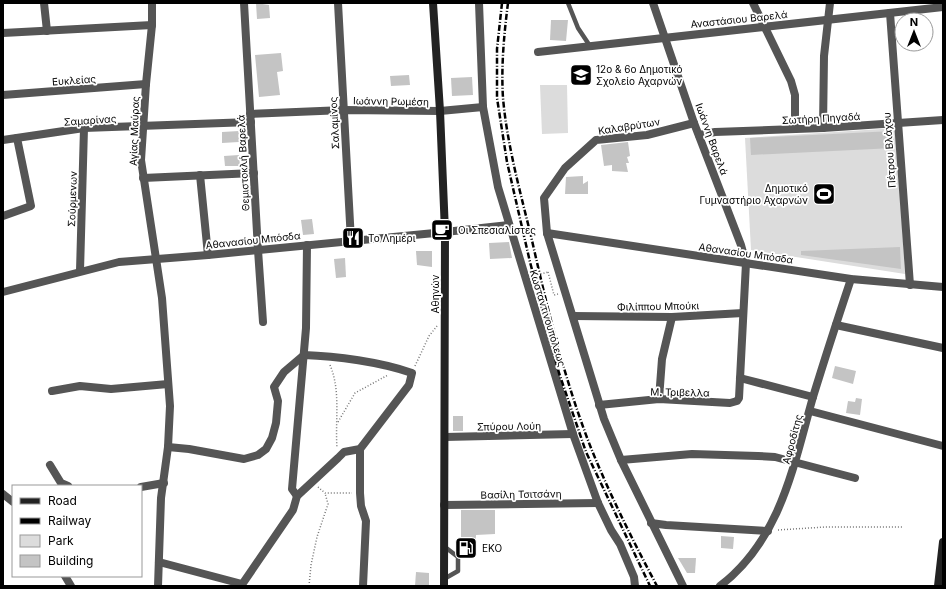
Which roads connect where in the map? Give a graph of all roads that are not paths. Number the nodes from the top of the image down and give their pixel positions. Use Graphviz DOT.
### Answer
graph roads {
  1 [pos="44,3"];
  2 [pos="152,3"];
  3 [pos="244,3"];
  4 [pos="338,3"];
  5 [pos="433,3"];
  6 [pos="479,3"];
  7 [pos="568,3"];
  8 [pos="653,3"];
  9 [pos="754,3"];
  10 [pos="830,3"];
  11 [pos="943,7"];
  12 [pos="890,13"];
  13 [pos="828,20"];
  14 [pos="152,25"];
  15 [pos="765,26"];
  16 [pos="47,31"];
  17 [pos="3,33"];
  18 [pos="666,37"];
  19 [pos="590,46"];
  20 [pos="538,52"];
  21 [pos="146,84"];
  22 [pos="3,95"];
  23 [pos="483,107"];
  24 [pos="344,110"];
  25 [pos="440,111"];
  26 [pos="250,118"];
  27 [pos="943,120"];
  28 [pos="694,123"];
  29 [pos="897,124"];
  30 [pos="143,127"];
  31 [pos="84,128"];
  32 [pos="823,128"];
  33 [pos="795,129"];
  34 [pos="699,136"];
  35 [pos="3,138"];
  36 [pos="17,138"];
  37 [pos="254,173"];
  38 [pos="200,175"];
  39 [pos="143,178"];
  40 [pos="3,216"];
  41 [pos="509,225"];
  42 [pos="445,232"];
  43 [pos="547,233"];
  44 [pos="351,242"];
  45 [pos="307,245"];
  46 [pos="258,250"];
  47 [pos="208,255"];
  48 [pos="154,259"];
  49 [pos="746,263"];
  50 [pos="80,271"];
  51 [pos="851,279"];
  52 [pos="910,285"];
  53 [pos="943,287"];
  54 [pos="3,292"];
  55 [pos="743,313"];
  56 [pos="573,316"];
  57 [pos="672,317"];
  58 [pos="264,322"];
  59 [pos="836,325"];
  60 [pos="943,348"];
  61 [pos="304,355"];
  62 [pos="740,378"];
  63 [pos="168,384"];
  64 [pos="52,391"];
  65 [pos="814,397"];
  66 [pos="660,399"];
  67 [pos="737,401"];
  68 [pos="599,405"];
  69 [pos="810,411"];
  70 [pos="573,434"];
  71 [pos="445,437"];
  72 [pos="943,446"];
  73 [pos="168,447"];
  74 [pos="360,449"];
  75 [pos="621,460"];
  76 [pos="795,463"];
  77 [pos="50,465"];
  78 [pos="855,478"];
  79 [pos="164,483"];
  80 [pos="66,485"];
  81 [pos="142,487"];
  82 [pos="3,494"];
  83 [pos="297,496"];
  84 [pos="12,501"];
  85 [pos="598,503"];
  86 [pos="444,505"];
  87 [pos="651,523"];
  88 [pos="768,531"];
  89 [pos="943,542"];
  90 [pos="445,547"];
  91 [pos="159,562"];
  92 [pos="66,577"];
  93 [pos="444,583"];
  94 [pos="241,585"];
  95 [pos="71,586"];
  96 [pos="158,586"];
  97 [pos="363,586"];
  98 [pos="635,586"];
  99 [pos="683,586"];
  100 [pos="720,586"];
  101 [pos="938,586"];
  1 -- 16 [label="street"];
  2 -- 14 [label="street, Αγίας Μαύρας"];
  3 -- 26 [label="street, Θεμιστοκλή Βαρελά"];
  4 -- 24 [label="street, Σαλαμίνος"];
  5 -- 25 [label="main road, Αθηνών"];
  6 -- 23 [label="street, Κωσταντινουπόλεως"];
  7 -- 19 [label="lane"];
  8 -- 18 [label="street, Ιωάννη Βαρελά"];
  9 -- 15 [label="street"];
  10 -- 13 [label="street"];
  11 -- 12 [label="street, Αναστάσιου Βαρελά"];
  12 -- 13 [label="street, Αναστάσιου Βαρελά"];
  12 -- 29 [label="street, Πέτρου Βλάχου"];
  13 -- 15 [label="street, Αναστάσιου Βαρελά"];
  13 -- 32 [label="street"];
  14 -- 16 [label="street"];
  14 -- 21 [label="street, Αγίας Μαύρας"];
  15 -- 18 [label="street, Αναστάσιου Βαρελά"];
  15 -- 33 [label="street"];
  16 -- 17 [label="street"];
  18 -- 19 [label="street, Αναστάσιου Βαρελά"];
  18 -- 28 [label="street, Ιωάννη Βαρελά"];
  19 -- 20 [label="street, Αναστάσιου Βαρελά"];
  21 -- 22 [label="street, Ευκλείας"];
  21 -- 30 [label="street, Αγίας Μαύρας"];
  23 -- 25 [label="street, Ιωάννη Ρωμέση"];
  23 -- 41 [label="street, Κωσταντινουπόλεως"];
  24 -- 25 [label="street, Ιωάννη Ρωμέση"];
  24 -- 26 [label="street, Ιωάννη Ρωμέση"];
  24 -- 44 [label="street, Σαλαμίνος"];
  25 -- 42 [label="main road, Αθηνών"];
  26 -- 30 [label="street, Σαμαρίνας"];
  26 -- 37 [label="street, Θεμιστοκλή Βαρελά"];
  27 -- 29 [label="street, Σωτήρη Πηγαδά"];
  28 -- 34 [label="street, Ιωάννη Βαρελά"];
  28 -- 43 [label="street, Καλαβρύτων"];
  29 -- 32 [label="street, Σωτήρη Πηγαδά"];
  29 -- 52 [label="street, Πέτρου Βλάχου"];
  30 -- 31 [label="street, Σαμαρίνας"];
  30 -- 39 [label="street, Αγίας Μαύρας"];
  31 -- 36 [label="street, Σαμαρίνας"];
  31 -- 50 [label="street, Σούρμενων"];
  32 -- 33 [label="street, Σωτήρη Πηγαδά"];
  33 -- 34 [label="street, Σωτήρη Πηγαδά"];
  34 -- 49 [label="street, Ιωάννη Βαρελά"];
  35 -- 36 [label="street, Σαμαρίνας"];
  36 -- 40 [label="street"];
  37 -- 38 [label="street"];
  37 -- 46 [label="street, Θεμιστοκλή Βαρελά"];
  38 -- 39 [label="street"];
  38 -- 47 [label="street"];
  39 -- 48 [label="street, Αγίας Μαύρας"];
  41 -- 42 [label="street, Αθανασίου Μπόσδα"];
  41 -- 70 [label="street, Κωσταντινουπόλεως"];
  42 -- 44 [label="street, Αθανασίου Μπόσδα"];
  42 -- 71 [label="main road, Αθηνών"];
  43 -- 49 [label="street, Αθανασίου Μπόσδα"];
  43 -- 56 [label="street"];
  44 -- 45 [label="street, Αθανασίου Μπόσδα"];
  45 -- 46 [label="street, Αθανασίου Μπόσδα"];
  45 -- 61 [label="street"];
  46 -- 47 [label="street, Αθανασίου Μπόσδα"];
  46 -- 58 [label="street, Θεμιστοκλή Βαρελά"];
  47 -- 48 [label="street, Αθανασίου Μπόσδα"];
  48 -- 50 [label="street, Αθανασίου Μπόσδα"];
  48 -- 63 [label="street, Αγίας Μαύρας"];
  49 -- 51 [label="street, Αθανασίου Μπόσδα"];
  49 -- 55 [label="street, Ιωάννη Βαρελά"];
  50 -- 54 [label="street, Αθανασίου Μπόσδα"];
  51 -- 52 [label="street, Αθανασίου Μπόσδα"];
  51 -- 59 [label="street, Αφροδίτης"];
  52 -- 53 [label="street, Αθανασίου Μπόσδα"];
  55 -- 57 [label="street, Φιλίππου Μπούκι"];
  55 -- 62 [label="street, Ιωάννη Βαρελά"];
  56 -- 57 [label="street, Φιλίππου Μπούκι"];
  56 -- 68 [label="street"];
  57 -- 66 [label="street"];
  59 -- 60 [label="street"];
  59 -- 65 [label="street, Αφροδίτης"];
  61 -- 73 [label="street"];
  61 -- 74 [label="street"];
  61 -- 83 [label="street"];
  62 -- 65 [label="street"];
  62 -- 67 [label="street, Ιωάννη Βαρελά"];
  63 -- 64 [label="street"];
  63 -- 73 [label="street, Αγίας Μαύρας"];
  65 -- 69 [label="street, Αφροδίτης"];
  66 -- 67 [label="street, Μ. Τριβελλα"];
  66 -- 68 [label="street, Μ. Τριβελλα"];
  68 -- 75 [label="street"];
  69 -- 72 [label="street"];
  69 -- 76 [label="street, Αφροδίτης"];
  70 -- 71 [label="street, Σπύρου Λούη"];
  70 -- 85 [label="street, Κωσταντινουπόλεως"];
  71 -- 86 [label="main road, Αθηνών"];
  73 -- 79 [label="street, Αγίας Μαύρας"];
  74 -- 83 [label="street"];
  74 -- 97 [label="street"];
  75 -- 76 [label="street"];
  75 -- 87 [label="street"];
  76 -- 78 [label="street"];
  76 -- 88 [label="street, Αφροδίτης"];
  77 -- 80 [label="street"];
  79 -- 81 [label="street"];
  79 -- 91 [label="street, Αγίας Μαύρας"];
  82 -- 84 [label="street"];
  83 -- 94 [label="street"];
  85 -- 86 [label="street, Βασίλη Τσιτσάνη"];
  85 -- 98 [label="street, Κωσταντινουπόλεως"];
  86 -- 90 [label="main road, Αθηνών"];
  87 -- 88 [label="street"];
  87 -- 99 [label="street"];
  88 -- 100 [label="street, Αφροδίτης"];
  89 -- 101 [label="main road"];
  90 -- 93 [label="main road, Αθηνών"];
  90 -- 93 [label="lane"];
  91 -- 94 [label="street"];
  91 -- 96 [label="street, Αγίας Μαύρας"];
  92 -- 95 [label="street"];
}
